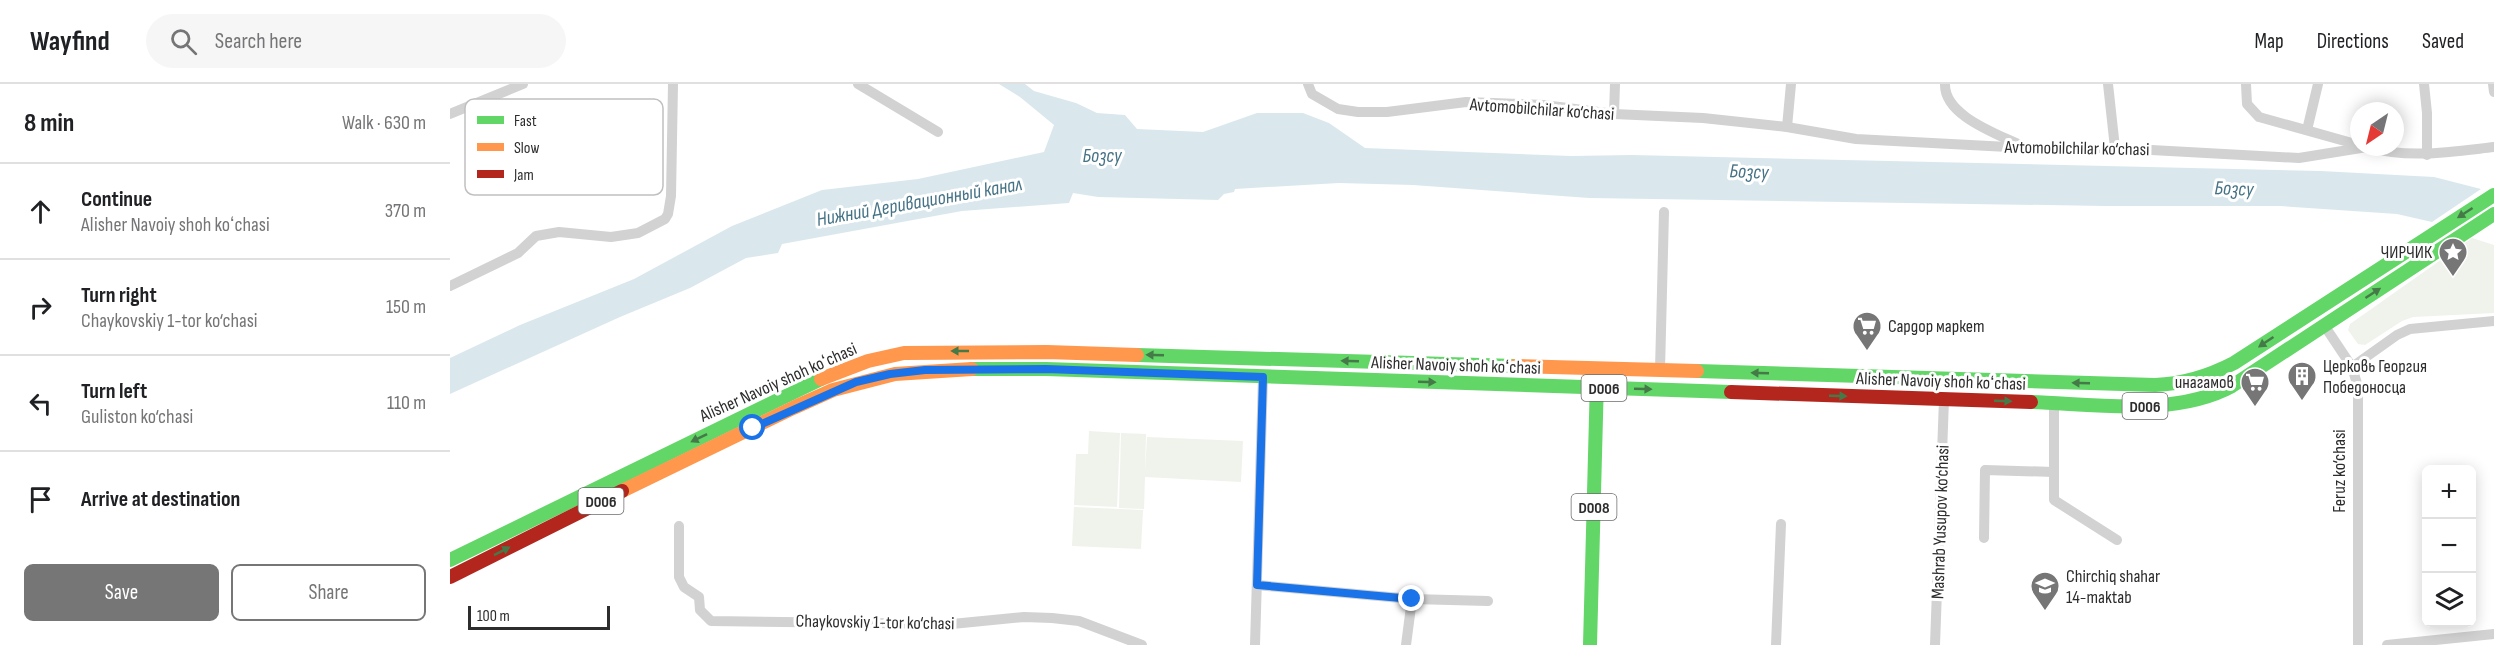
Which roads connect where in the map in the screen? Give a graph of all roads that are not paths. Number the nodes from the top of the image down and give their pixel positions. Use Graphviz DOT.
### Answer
graph roads {
  1 [pos="523,84"];
  2 [pos="673,84"];
  3 [pos="858,84"];
  4 [pos="1308,84"];
  5 [pos="1614,84"];
  6 [pos="1791,84"];
  7 [pos="1945,84"];
  8 [pos="2108,84"];
  9 [pos="2246,84"];
  10 [pos="2318,84"];
  11 [pos="2424,84"];
  12 [pos="2493,84"];
  13 [pos="2494,92"];
  14 [pos="486,99"];
  15 [pos="465,108"];
  16 [pos="450,114"];
  17 [pos="1614,114"];
  18 [pos="1787,127"];
  19 [pos="2307,130"];
  20 [pos="938,132"];
  21 [pos="2350,142"];
  22 [pos="2494,147"];
  23 [pos="2027,148"];
  24 [pos="2115,148"];
  25 [pos="2350,150"];
  26 [pos="2404,154"];
  27 [pos="2427,155"];
  28 [pos="2494,195"];
  29 [pos="1664,212"];
  30 [pos="2494,214"];
  31 [pos="450,286"];
  32 [pos="2314,310"];
  33 [pos="2494,321"];
  34 [pos="2325,325"];
  35 [pos="2352,367"];
  36 [pos="1597,369"];
  37 [pos="1660,370"];
  38 [pos="1263,377"];
  39 [pos="1597,388"];
  40 [pos="1944,399"];
  41 [pos="2054,403"];
  42 [pos="2054,472"];
  43 [pos="1781,524"];
  44 [pos="679,526"];
  45 [pos="1984,538"];
  46 [pos="2117,540"];
  47 [pos="450,560"];
  48 [pos="450,577"];
  49 [pos="1257,585"];
  50 [pos="1412,599"];
  51 [pos="1488,601"];
  52 [pos="2494,634"];
  53 [pos="1142,645"];
  54 [pos="1255,645"];
  55 [pos="1406,645"];
  56 [pos="1590,645"];
  57 [pos="1776,645"];
  58 [pos="1935,645"];
  59 [pos="2358,645"];
  60 [pos="2387,645"];
  1 -- 14 [label="street"];
  2 -- 31 [label="street"];
  3 -- 20 [label="street"];
  4 -- 17 [label="street, Avtomobilchilar ko‘chasi"];
  5 -- 17 [label="street"];
  6 -- 18 [label="street"];
  7 -- 23 [label="street"];
  8 -- 24 [label="street"];
  9 -- 19 [label="street"];
  10 -- 19 [label="street"];
  11 -- 27 [label="street"];
  12 -- 13 [label="street"];
  15 -- 16 [label="street"];
  17 -- 18 [label="street, Avtomobilchilar ko‘chasi"];
  18 -- 23 [label="street, Avtomobilchilar ko‘chasi"];
  19 -- 21 [label="street"];
  22 -- 27 [label="street"];
  23 -- 24 [label="street, Avtomobilchilar ko‘chasi"];
  24 -- 25 [label="street, Avtomobilchilar ko‘chasi"];
  26 -- 27 [label="street"];
  28 -- 32 [label="main road, Alisher Navoiy shoh koʻchasi / D006, one-way"];
  29 -- 37 [label="street"];
  34 -- 30 [label="main road, Alisher Navoiy shoh koʻchasi / D006, one-way"];
  32 -- 34 [label="main road, Feruz ko‘chasi"];
  32 -- 37 [label="main road, Alisher Navoiy shoh koʻchasi / D006, one-way"];
  33 -- 35 [label="street"];
  34 -- 35 [label="street, Feruz ko‘chasi"];
  34 -- 41 [label="main road, Alisher Navoiy shoh koʻchasi / D006"];
  35 -- 59 [label="street, Feruz ko‘chasi"];
  36 -- 37 [label="main road, Alisher Navoiy shoh koʻchasi / D006"];
  36 -- 39 [label="main road, D008"];
  36 -- 47 [label="main road, Alisher Navoiy shoh koʻchasi / D006, one-way"];
  38 -- 39 [label="main road, Alisher Navoiy shoh koʻchasi / D006, one-way"];
  48 -- 38 [label="main road, Alisher Navoiy shoh koʻchasi / D006, one-way"];
  38 -- 49 [label="street"];
  39 -- 40 [label="main road, Alisher Navoiy shoh koʻchasi / D006, one-way"];
  39 -- 56 [label="main road, D008"];
  40 -- 41 [label="main road, Alisher Navoiy shoh koʻchasi / D006, one-way"];
  40 -- 58 [label="street, Mashrab Yusupov ko‘chasi"];
  41 -- 42 [label="street"];
  42 -- 45 [label="street"];
  42 -- 46 [label="street"];
  43 -- 57 [label="street"];
  44 -- 53 [label="street, Chaykovskiy 1-tor ko‘chasi"];
  49 -- 50 [label="street"];
  49 -- 54 [label="street"];
  50 -- 51 [label="street"];
  50 -- 55 [label="street"];
  52 -- 60 [label="street"];
}
